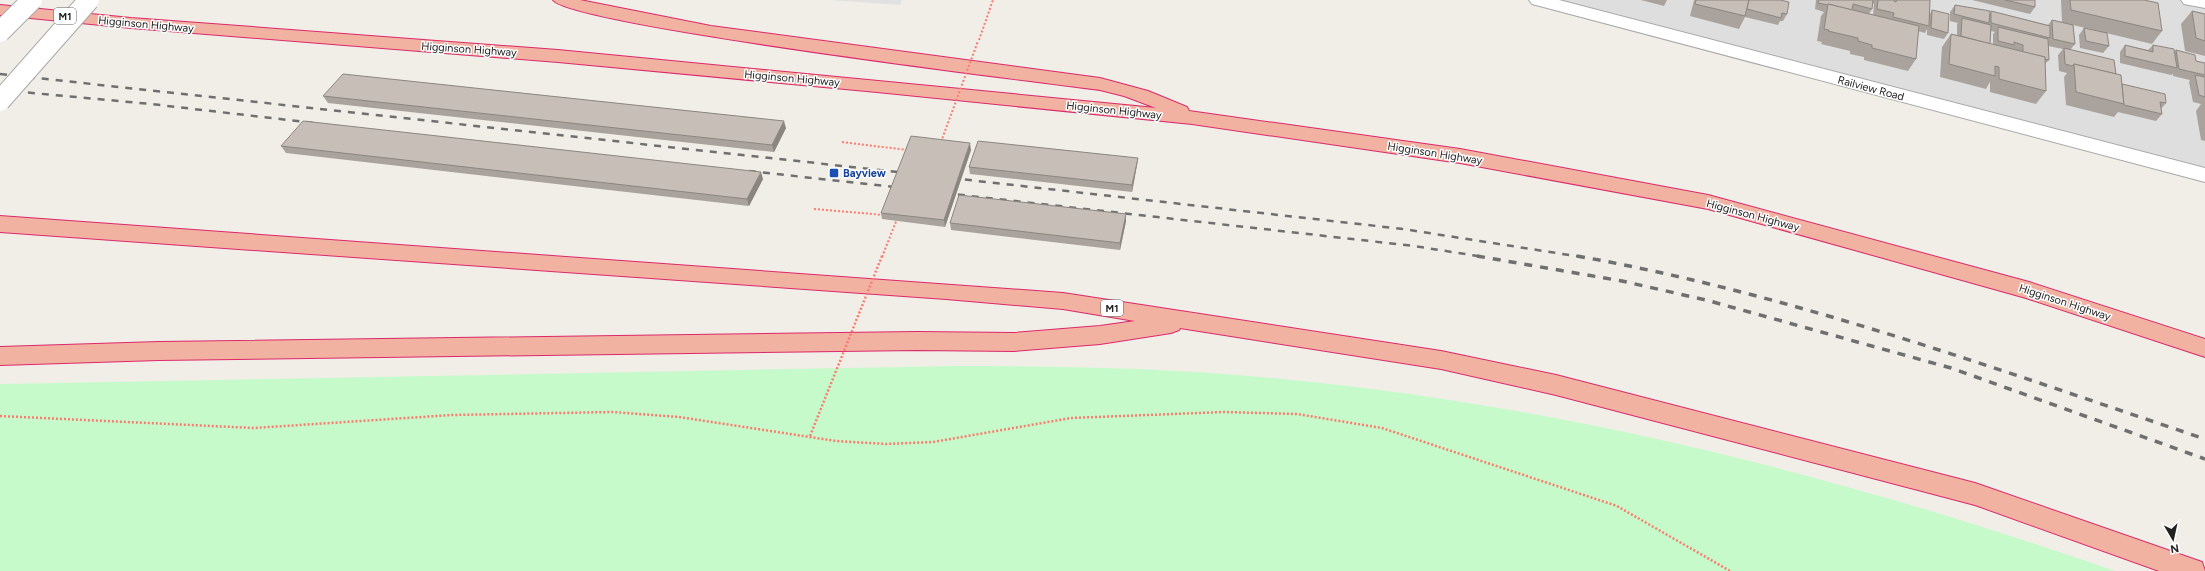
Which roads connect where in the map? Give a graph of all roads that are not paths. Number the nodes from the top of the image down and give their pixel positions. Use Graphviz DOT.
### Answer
graph roads {
  1 [pos="32,0"];
  2 [pos="89,0"];
  3 [pos="562,0"];
  4 [pos="1538,0"];
  5 [pos="2190,0"];
  6 [pos="2205,3"];
  7 [pos="0,10"];
  8 [pos="0,32"];
  9 [pos="0,101"];
  10 [pos="1192,118"];
  11 [pos="2205,175"];
  12 [pos="0,224"];
  13 [pos="1194,320"];
  14 [pos="2205,348"];
  15 [pos="0,356"];
  16 [pos="2193,571"];
  1 -- 8 [label="street, bridge"];
  2 -- 9 [label="street, bridge"];
  3 -- 10 [label="highway"];
  4 -- 11 [label="street, Railview Road"];
  5 -- 6 [label="street"];
  7 -- 10 [label="highway, Higginson Highway / M1"];
  10 -- 14 [label="highway, Higginson Highway / M1"];
  12 -- 13 [label="highway, M1"];
  13 -- 15 [label="highway"];
  13 -- 16 [label="highway, M1"];
}
